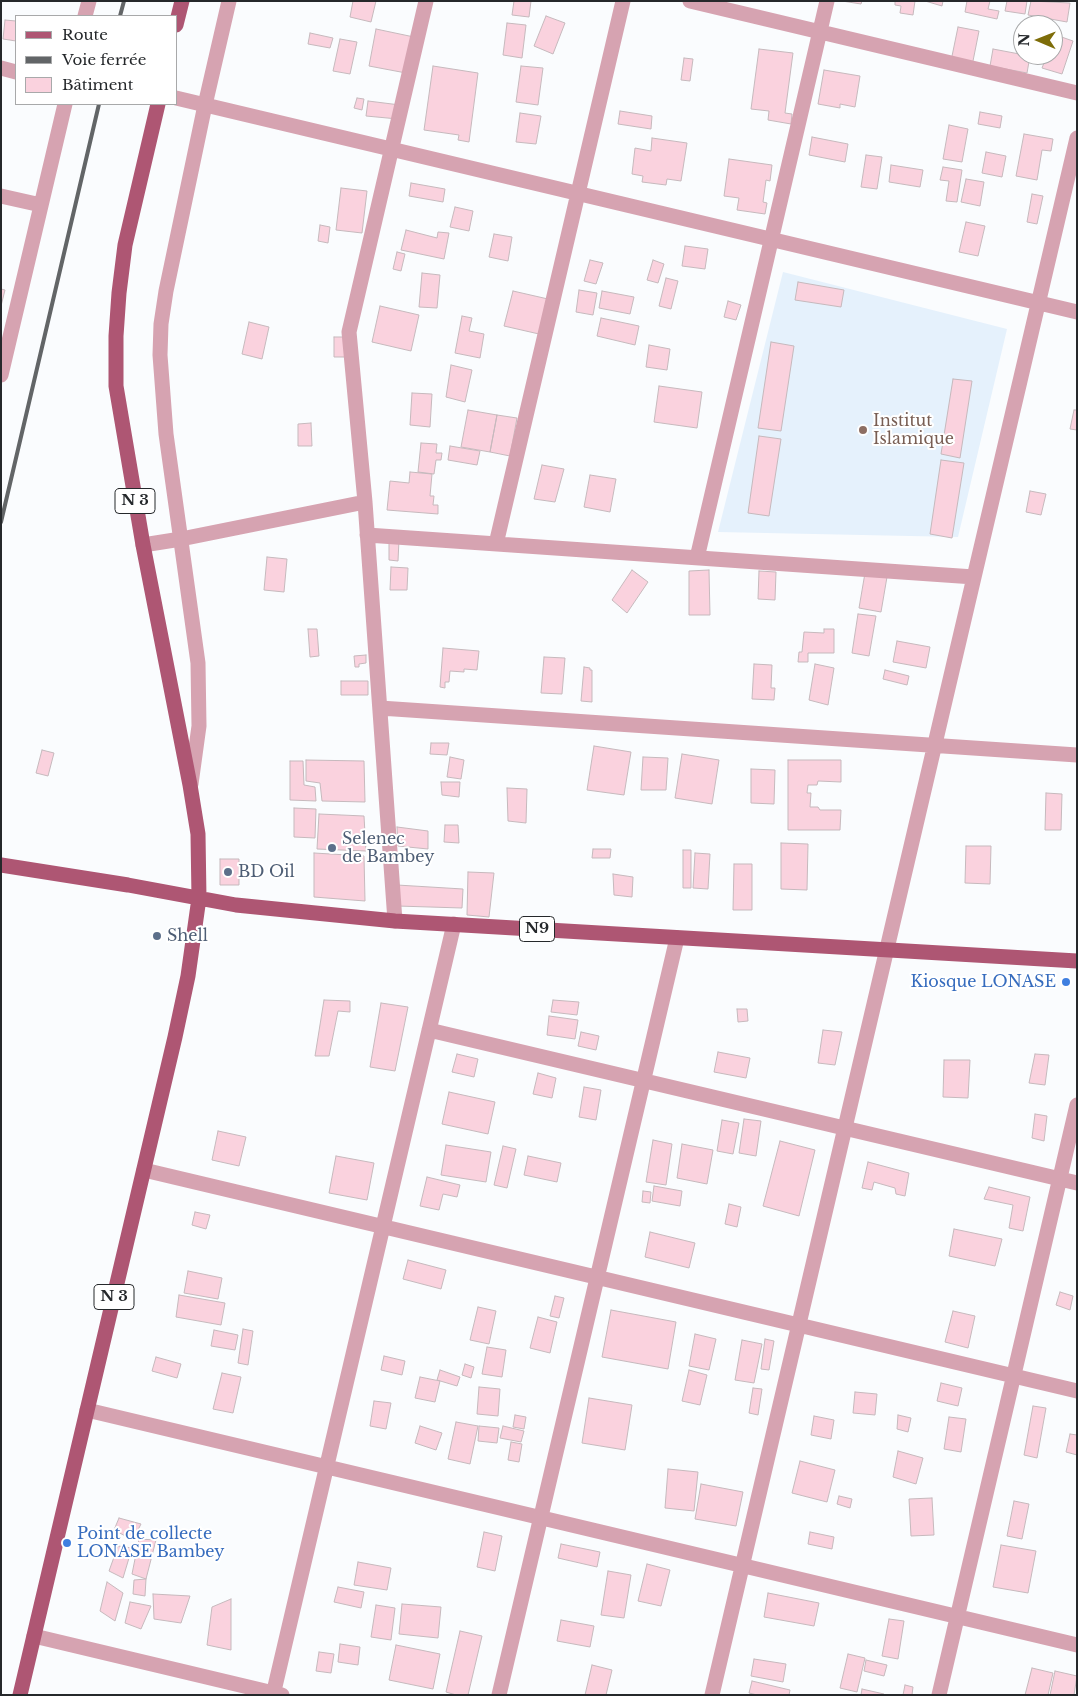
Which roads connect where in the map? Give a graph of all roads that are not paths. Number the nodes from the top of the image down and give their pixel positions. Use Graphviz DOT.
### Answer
graph roads {
  1 [pos="89,1"];
  2 [pos="182,1"];
  3 [pos="229,1"];
  4 [pos="426,1"];
  5 [pos="623,1"];
  6 [pos="690,1"];
  7 [pos="827,1"];
  8 [pos="85,15"];
  9 [pos="178,17"];
  10 [pos="820,32"];
  11 [pos="1,68"];
  12 [pos="15,72"];
  13 [pos="1077,93"];
  14 [pos="178,98"];
  15 [pos="65,105"];
  16 [pos="158,105"];
  17 [pos="206,105"];
  18 [pos="1077,138"];
  19 [pos="392,149"];
  20 [pos="578,193"];
  21 [pos="1,196"];
  22 [pos="41,205"];
  23 [pos="771,239"];
  24 [pos="1038,302"];
  25 [pos="1077,312"];
  26 [pos="1,375"];
  27 [pos="365,502"];
  28 [pos="367,535"];
  29 [pos="181,539"];
  30 [pos="496,544"];
  31 [pos="143,545"];
  32 [pos="696,558"];
  33 [pos="974,577"];
  34 [pos="380,708"];
  35 [pos="935,745"];
  36 [pos="1077,755"];
  37 [pos="190,785"];
  38 [pos="1,865"];
  39 [pos="199,898"];
  40 [pos="394,921"];
  41 [pos="454,924"];
  42 [pos="676,938"];
  43 [pos="887,950"];
  44 [pos="1077,961"];
  45 [pos="429,1030"];
  46 [pos="643,1080"];
  47 [pos="1077,1105"];
  48 [pos="845,1128"];
  49 [pos="144,1170"];
  50 [pos="1060,1179"];
  51 [pos="1077,1183"];
  52 [pos="383,1226"];
  53 [pos="597,1277"];
  54 [pos="799,1325"];
  55 [pos="1013,1376"];
  56 [pos="1077,1391"];
  57 [pos="87,1410"];
  58 [pos="326,1467"];
  59 [pos="541,1518"];
  60 [pos="742,1566"];
  61 [pos="957,1617"];
  62 [pos="34,1636"];
  63 [pos="1077,1645"];
  64 [pos="276,1694"];
  65 [pos="20,1695"];
  66 [pos="499,1695"];
  67 [pos="712,1695"];
  68 [pos="939,1695"];
  1 -- 8 [label="street"];
  2 -- 9 [label="main road"];
  3 -- 17 [label="street"];
  4 -- 19 [label="street"];
  5 -- 20 [label="street"];
  6 -- 10 [label="street"];
  7 -- 10 [label="street"];
  10 -- 13 [label="street"];
  10 -- 23 [label="street"];
  11 -- 12 [label="street"];
  14 -- 17 [label="street"];
  15 -- 22 [label="street"];
  16 -- 31 [label="main road, N 3"];
  17 -- 19 [label="street"];
  17 -- 29 [label="street"];
  18 -- 24 [label="street"];
  19 -- 20 [label="street"];
  19 -- 27 [label="street"];
  20 -- 23 [label="street"];
  20 -- 30 [label="street"];
  21 -- 22 [label="street"];
  22 -- 26 [label="street"];
  23 -- 24 [label="street"];
  23 -- 32 [label="street"];
  24 -- 25 [label="street"];
  24 -- 33 [label="street"];
  27 -- 28 [label="street"];
  27 -- 29 [label="street"];
  28 -- 30 [label="street"];
  28 -- 34 [label="street"];
  29 -- 31 [label="street"];
  29 -- 37 [label="street"];
  30 -- 32 [label="street"];
  31 -- 37 [label="main road, N 3"];
  32 -- 33 [label="street"];
  33 -- 35 [label="street"];
  34 -- 35 [label="street"];
  34 -- 40 [label="street"];
  35 -- 36 [label="street"];
  35 -- 43 [label="street"];
  37 -- 39 [label="main road, N 3"];
  38 -- 39 [label="main road, N9"];
  39 -- 40 [label="main road, N9"];
  39 -- 49 [label="main road, N 3"];
  40 -- 41 [label="main road, N9"];
  41 -- 42 [label="main road, N9"];
  41 -- 45 [label="street"];
  42 -- 43 [label="main road, N9"];
  42 -- 46 [label="street"];
  43 -- 44 [label="main road, N9"];
  43 -- 48 [label="street"];
  45 -- 46 [label="street"];
  45 -- 52 [label="street"];
  46 -- 48 [label="street"];
  46 -- 53 [label="street"];
  47 -- 50 [label="street"];
  48 -- 50 [label="street"];
  48 -- 54 [label="street"];
  49 -- 52 [label="street"];
  49 -- 57 [label="main road, N 3"];
  50 -- 51 [label="street"];
  50 -- 55 [label="street"];
  52 -- 53 [label="street"];
  52 -- 58 [label="street"];
  53 -- 54 [label="street"];
  53 -- 59 [label="street"];
  54 -- 55 [label="street"];
  54 -- 60 [label="street"];
  55 -- 56 [label="street"];
  55 -- 61 [label="street"];
  57 -- 58 [label="street"];
  57 -- 62 [label="main road, N 3"];
  58 -- 59 [label="street"];
  58 -- 64 [label="street"];
  59 -- 60 [label="street"];
  59 -- 66 [label="street"];
  60 -- 61 [label="street"];
  60 -- 67 [label="street"];
  61 -- 63 [label="street"];
  61 -- 68 [label="street"];
  62 -- 64 [label="street"];
  62 -- 65 [label="main road, N 3"];
}
